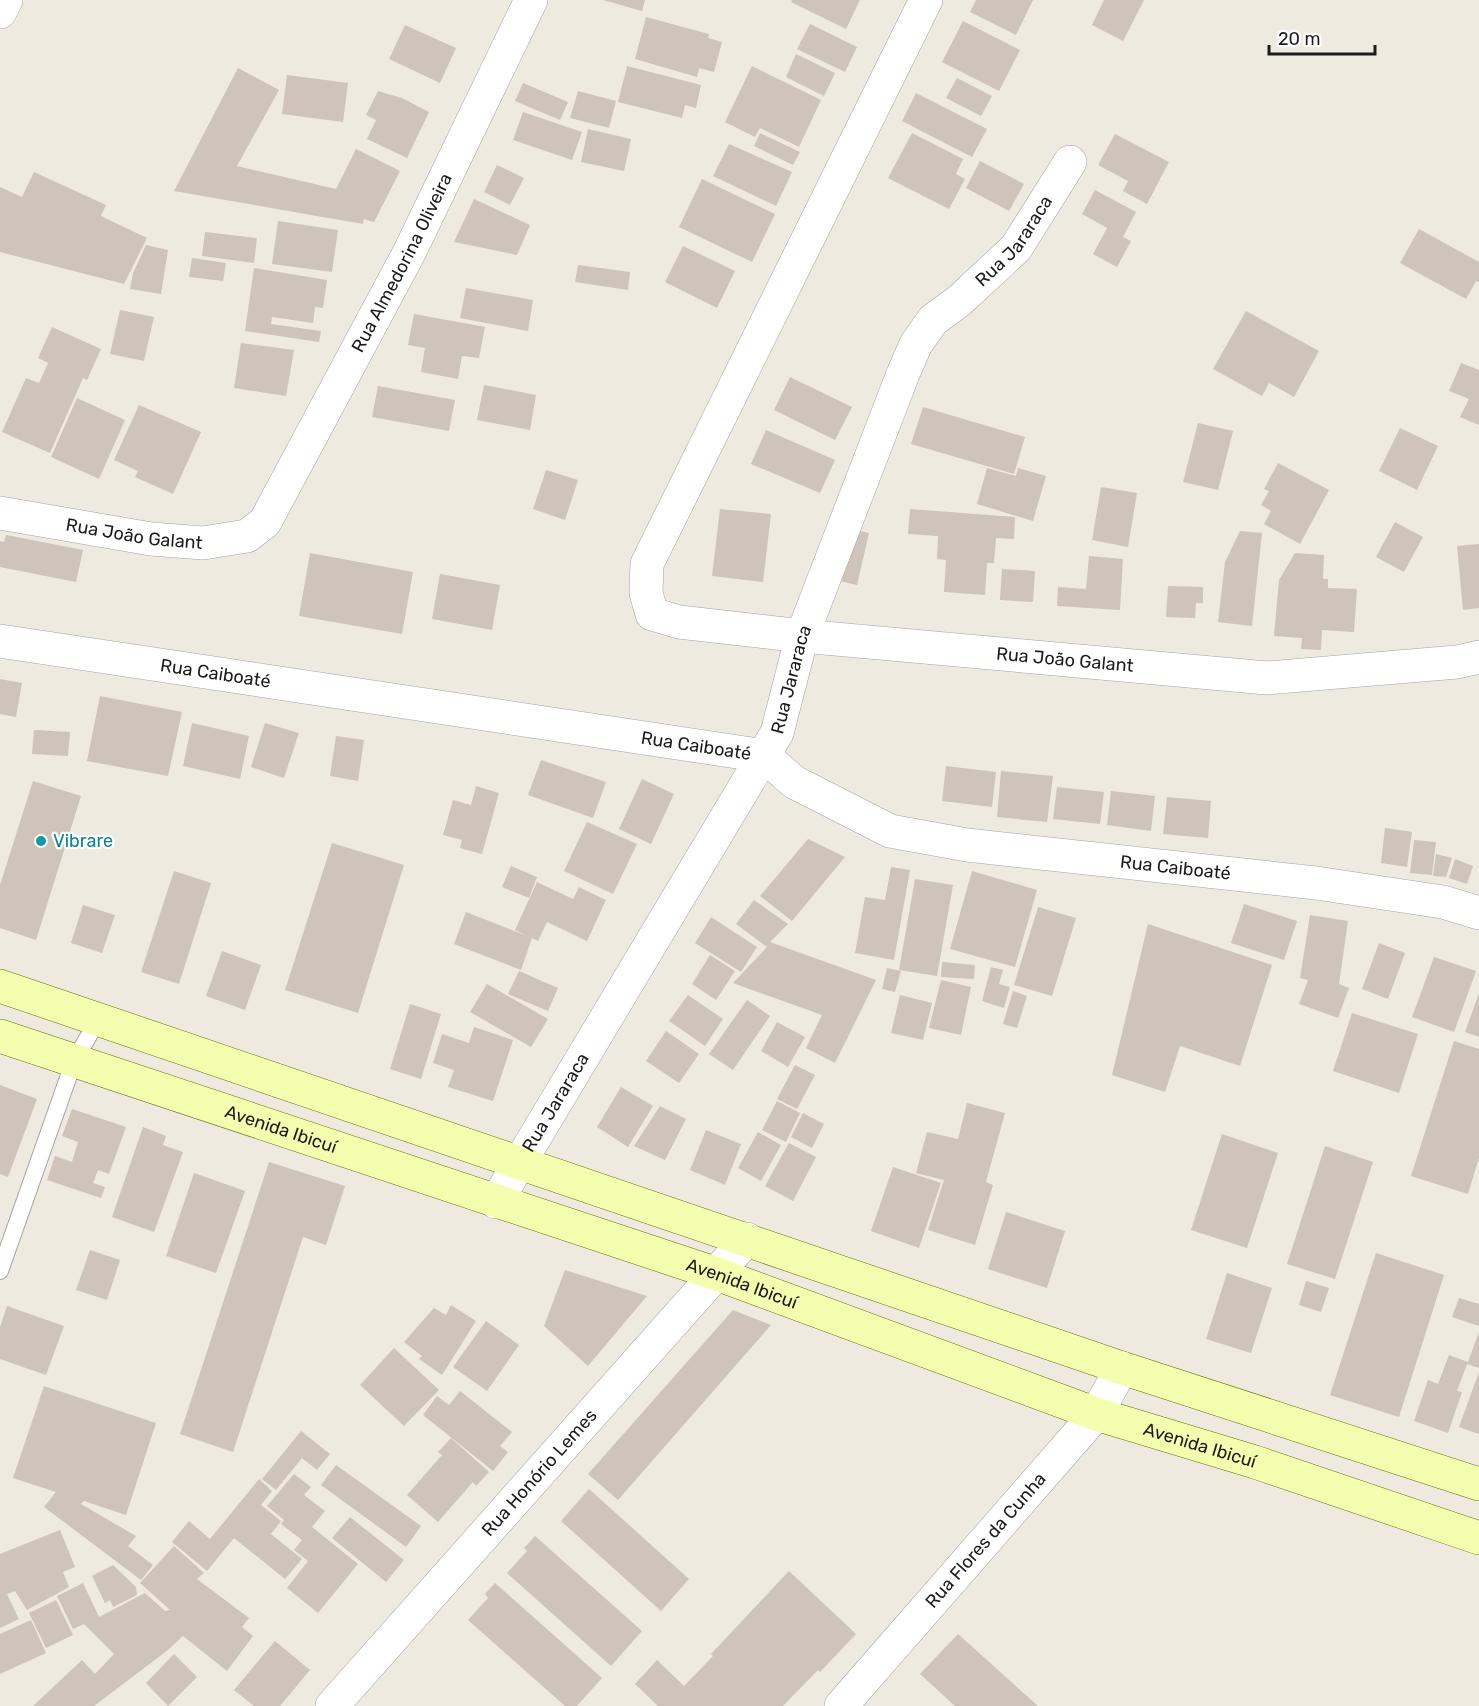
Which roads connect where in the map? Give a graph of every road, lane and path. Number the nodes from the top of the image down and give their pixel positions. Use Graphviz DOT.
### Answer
graph roads {
  1 [pos="6,0"];
  2 [pos="531,0"];
  3 [pos="926,0"];
  4 [pos="0,12"];
  5 [pos="1070,162"];
  6 [pos="0,513"];
  7 [pos="265,522"];
  8 [pos="802,636"];
  9 [pos="0,641"];
  10 [pos="1479,657"];
  11 [pos="765,756"];
  12 [pos="1479,913"];
  13 [pos="0,986"];
  14 [pos="98,1020"];
  15 [pos="0,1036"];
  16 [pos="74,1061"];
  17 [pos="518,1163"];
  18 [pos="496,1202"];
  19 [pos="747,1239"];
  20 [pos="0,1270"];
  21 [pos="717,1274"];
  22 [pos="1122,1368"];
  23 [pos="1096,1414"];
  24 [pos="1275,1418"];
  25 [pos="1255,1462"];
  26 [pos="1479,1485"];
  27 [pos="1479,1538"];
  28 [pos="332,1706"];
  29 [pos="841,1706"];
  1 -- 4 [label="street"];
  2 -- 7 [label="street, Rua Almedorina Oliveira"];
  3 -- 8 [label="street, Rua João Galant"];
  5 -- 8 [label="street, Rua Jararaca"];
  6 -- 7 [label="street, Rua João Galant"];
  8 -- 10 [label="street, Rua João Galant"];
  8 -- 11 [label="street, Rua Jararaca"];
  9 -- 11 [label="street, Rua Caiboaté"];
  11 -- 12 [label="street, Rua Caiboaté"];
  11 -- 17 [label="street, Rua Jararaca"];
  13 -- 14 [label="main road"];
  14 -- 16 [label="lane"];
  14 -- 17 [label="main road"];
  15 -- 16 [label="main road, Avenida Ibicuí"];
  16 -- 18 [label="main road, Avenida Ibicuí"];
  16 -- 20 [label="lane"];
  17 -- 18 [label="street, Rua Jararaca"];
  17 -- 19 [label="main road"];
  18 -- 21 [label="main road, Avenida Ibicuí"];
  19 -- 21 [label="street, Rua Honório Lemes"];
  19 -- 22 [label="main road"];
  21 -- 23 [label="main road, Avenida Ibicuí"];
  21 -- 28 [label="street, Rua Honório Lemes"];
  22 -- 23 [label="street, Rua Flores da Cunha"];
  22 -- 24 [label="main road"];
  23 -- 25 [label="main road, Avenida Ibicuí"];
  23 -- 29 [label="street, Rua Flores da Cunha"];
  24 -- 25 [label="main road"];
  24 -- 26 [label="main road"];
  25 -- 27 [label="main road, Avenida Ibicuí"];
}
